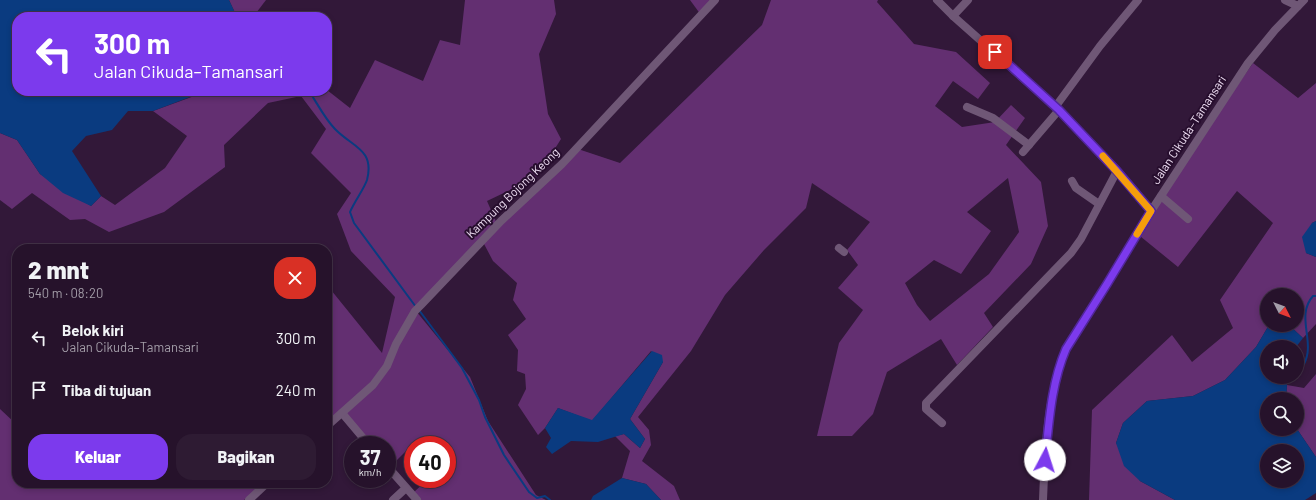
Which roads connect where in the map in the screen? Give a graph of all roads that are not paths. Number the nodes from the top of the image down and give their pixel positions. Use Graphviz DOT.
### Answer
graph roads {
  1 [pos="715,0"];
  2 [pos="937,0"];
  3 [pos="968,0"];
  4 [pos="1138,0"];
  5 [pos="1285,0"];
  6 [pos="1301,3"];
  7 [pos="953,16"];
  8 [pos="967,107"];
  9 [pos="1058,108"];
  10 [pos="1029,145"];
  11 [pos="1023,152"];
  12 [pos="1117,171"];
  13 [pos="1072,181"];
  14 [pos="1161,196"];
  15 [pos="1099,204"];
  16 [pos="1151,211"];
  17 [pos="1188,219"];
  18 [pos="342,412"];
  19 [pos="332,421"];
  20 [pos="942,422"];
  21 [pos="362,436"];
  22 [pos="396,476"];
  23 [pos="404,486"];
  24 [pos="262,488"];
  25 [pos="406,488"];
  26 [pos="249,500"];
  27 [pos="393,500"];
  28 [pos="417,500"];
  29 [pos="1043,500"];
  1 -- 18 [label="street, Kampung Bojong Keong"];
  2 -- 7 [label="street"];
  3 -- 7 [label="street"];
  4 -- 9 [label="street"];
  5 -- 6 [label="street"];
  6 -- 14 [label="street, Jalan Cikuda–Tamansari"];
  7 -- 9 [label="street"];
  8 -- 10 [label="street"];
  9 -- 10 [label="street"];
  9 -- 12 [label="street"];
  10 -- 11 [label="street"];
  12 -- 15 [label="street"];
  12 -- 16 [label="street"];
  13 -- 15 [label="street"];
  14 -- 16 [label="street, Jalan Cikuda–Tamansari"];
  14 -- 17 [label="street"];
  15 -- 20 [label="street"];
  16 -- 29 [label="street, Jalan Cikuda–Tamansari"];
  18 -- 19 [label="street, Kampung Bojong Keong"];
  18 -- 21 [label="street"];
  22 -- 23 [label="street"];
  24 -- 26 [label="street"];
  25 -- 27 [label="street"];
  25 -- 28 [label="street"];
}
